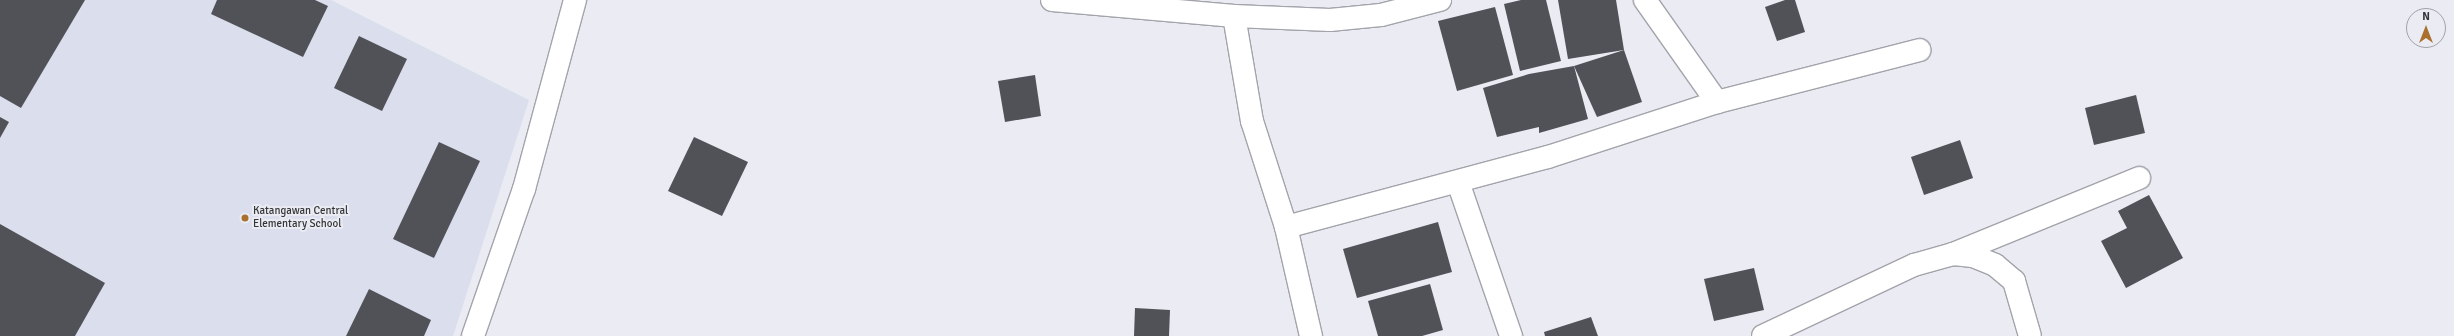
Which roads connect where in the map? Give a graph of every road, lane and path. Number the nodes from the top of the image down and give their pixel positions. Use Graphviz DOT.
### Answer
graph roads {
  1 [pos="575,0"];
  2 [pos="1052,0"];
  3 [pos="1440,0"];
  4 [pos="1645,0"];
  5 [pos="1171,4"];
  6 [pos="1234,16"];
  7 [pos="1919,50"];
  8 [pos="1717,102"];
  9 [pos="2140,178"];
  10 [pos="1458,182"];
  11 [pos="1286,227"];
  12 [pos="1953,254"];
  13 [pos="473,336"];
  14 [pos="1311,336"];
  15 [pos="1511,336"];
  16 [pos="1763,336"];
  17 [pos="2030,336"];
  1 -- 13 [label="street"];
  2 -- 5 [label="street"];
  3 -- 6 [label="street"];
  4 -- 8 [label="street"];
  5 -- 6 [label="street"];
  6 -- 11 [label="street"];
  7 -- 8 [label="street"];
  8 -- 10 [label="street"];
  9 -- 12 [label="street"];
  10 -- 11 [label="street"];
  10 -- 15 [label="street"];
  11 -- 14 [label="street"];
  12 -- 16 [label="street"];
  12 -- 17 [label="street"];
}
